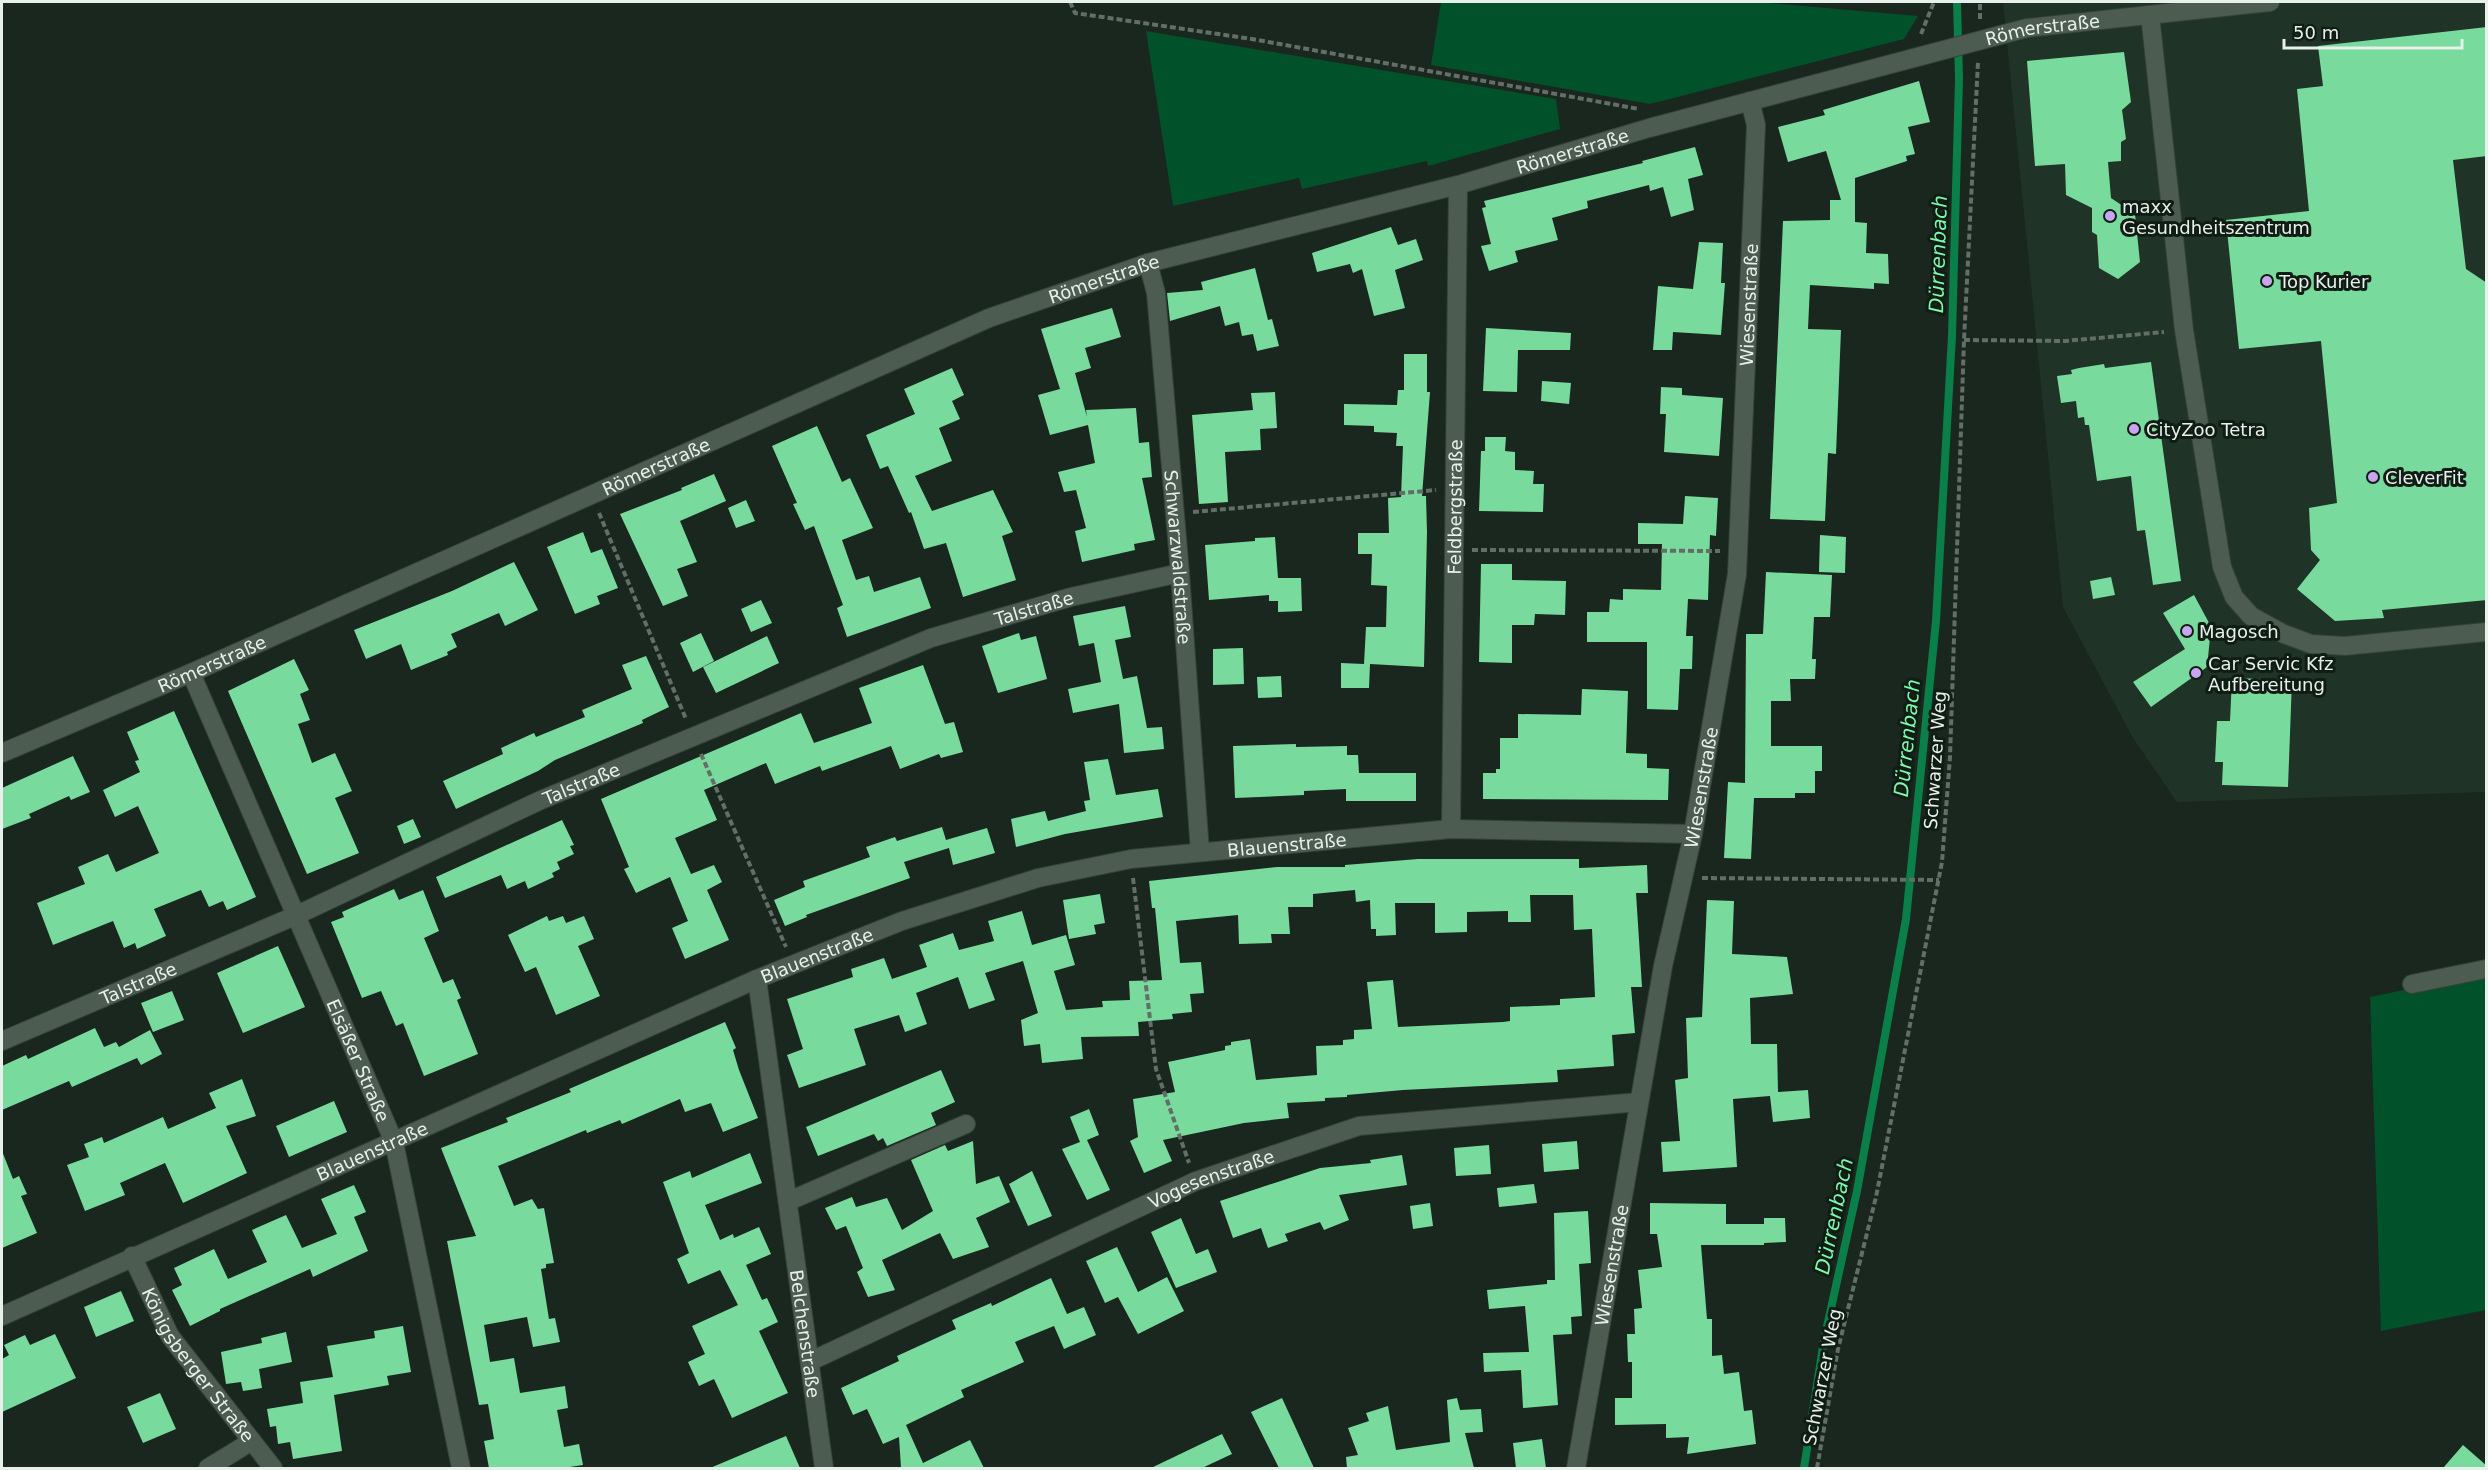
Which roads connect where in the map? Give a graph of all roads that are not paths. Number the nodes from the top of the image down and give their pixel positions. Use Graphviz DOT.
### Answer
graph roads {
  1 [pos="2270,2"];
  2 [pos="2150,15"];
  3 [pos="1750,101"];
  4 [pos="1458,185"];
  5 [pos="1148,263"];
  6 [pos="1180,573"];
  7 [pos="2487,632"];
  8 [pos="191,673"];
  9 [pos="2,753"];
  10 [pos="1451,829"];
  11 [pos="1693,834"];
  12 [pos="1200,852"];
  13 [pos="297,915"];
  14 [pos="2487,969"];
  15 [pos="757,979"];
  16 [pos="2412,984"];
  17 [pos="2,1041"];
  18 [pos="1639,1102"];
  19 [pos="966,1124"];
  20 [pos="394,1142"];
  21 [pos="789,1201"];
  22 [pos="132,1256"];
  23 [pos="2,1316"];
  24 [pos="812,1361"];
  25 [pos="252,1441"];
  26 [pos="208,1468"];
  27 [pos="273,1468"];
  28 [pos="461,1468"];
  29 [pos="824,1468"];
  30 [pos="1576,1468"];
  1 -- 2 [label="street, Römerstraße"];
  2 -- 3 [label="street, Römerstraße"];
  2 -- 7 [label="street"];
  3 -- 4 [label="street, Römerstraße"];
  3 -- 11 [label="street, Wiesenstraße"];
  4 -- 5 [label="street, Römerstraße"];
  4 -- 10 [label="street, Feldbergstraße"];
  5 -- 6 [label="street, Schwarzwaldstraße"];
  5 -- 8 [label="street, Römerstraße"];
  6 -- 12 [label="street, Schwarzwaldstraße"];
  6 -- 13 [label="street, Talstraße"];
  8 -- 9 [label="street, Römerstraße"];
  8 -- 13 [label="street, Elsäßer Straße"];
  10 -- 11 [label="street, Blauenstraße"];
  10 -- 12 [label="street, Blauenstraße"];
  11 -- 18 [label="street, Wiesenstraße"];
  12 -- 15 [label="street, Blauenstraße"];
  13 -- 17 [label="street, Talstraße"];
  13 -- 20 [label="street, Elsäßer Straße"];
  14 -- 16 [label="street"];
  15 -- 20 [label="street, Blauenstraße"];
  15 -- 21 [label="street, Belchenstraße"];
  18 -- 24 [label="street, Vogesenstraße"];
  18 -- 30 [label="street, Wiesenstraße"];
  19 -- 21 [label="street"];
  20 -- 22 [label="street, Blauenstraße"];
  20 -- 28 [label="street, Elsäßer Straße"];
  21 -- 24 [label="street, Belchenstraße"];
  22 -- 23 [label="street, Blauenstraße"];
  22 -- 25 [label="street, Königsberger Straße"];
  24 -- 29 [label="street, Belchenstraße"];
  25 -- 26 [label="street"];
  25 -- 27 [label="street, Königsberger Straße"];
}
